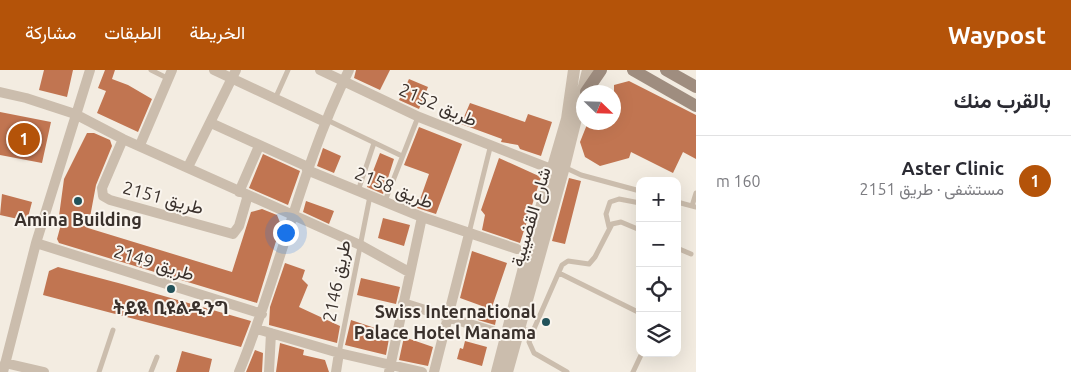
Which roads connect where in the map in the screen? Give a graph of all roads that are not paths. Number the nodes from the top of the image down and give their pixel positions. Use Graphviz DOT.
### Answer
graph roads {
  1 [pos="90,70"];
  2 [pos="150,70"];
  3 [pos="214,70"];
  4 [pos="288,70"];
  5 [pos="320,70"];
  6 [pos="349,70"];
  7 [pos="574,70"];
  8 [pos="588,70"];
  9 [pos="601,70"];
  10 [pos="620,70"];
  11 [pos="666,70"];
  12 [pos="638,73"];
  13 [pos="170,74"];
  14 [pos="234,74"];
  15 [pos="344,81"];
  16 [pos="585,85"];
  17 [pos="591,85"];
  18 [pos="696,87"];
  19 [pos="0,92"];
  20 [pos="275,100"];
  21 [pos="696,106"];
  22 [pos="75,114"];
  23 [pos="419,117"];
  24 [pos="576,117"];
  25 [pos="326,121"];
  26 [pos="211,123"];
  27 [pos="123,139"];
  28 [pos="374,143"];
  29 [pos="491,144"];
  30 [pos="140,146"];
  31 [pos="259,146"];
  32 [pos="402,156"];
  33 [pos="188,167"];
  34 [pos="558,168"];
  35 [pos="308,169"];
  36 [pos="636,190"];
  37 [pos="358,191"];
  38 [pos="244,193"];
  39 [pos="696,193"];
  40 [pos="370,196"];
  41 [pos="385,201"];
  42 [pos="636,202"];
  43 [pos="681,203"];
  44 [pos="694,207"];
  45 [pos="294,217"];
  46 [pos="422,217"];
  47 [pos="609,227"];
  48 [pos="636,228"];
  49 [pos="468,234"];
  50 [pos="36,243"];
  51 [pos="360,245"];
  52 [pos="517,249"];
  53 [pos="681,250"];
  54 [pos="691,254"];
  55 [pos="409,272"];
  56 [pos="559,273"];
  57 [pos="403,303"];
  58 [pos="638,312"];
  59 [pos="262,314"];
  60 [pos="447,317"];
  61 [pos="515,327"];
  62 [pos="257,329"];
  63 [pos="113,330"];
  64 [pos="533,331"];
  65 [pos="494,332"];
  66 [pos="271,333"];
  67 [pos="339,353"];
  68 [pos="157,357"];
  69 [pos="640,357"];
  70 [pos="4,367"];
  71 [pos="390,368"];
  72 [pos="44,372"];
  73 [pos="98,372"];
  74 [pos="151,372"];
  75 [pos="239,372"];
  76 [pos="269,372"];
  77 [pos="336,372"];
  78 [pos="422,372"];
  79 [pos="434,372"];
  80 [pos="497,372"];
  81 [pos="507,372"];
  82 [pos="567,372"];
  83 [pos="633,372"];
  1 -- 22 [label="street"];
  2 -- 13 [label="lane"];
  3 -- 14 [label="street"];
  4 -- 20 [label="lane"];
  5 -- 15 [label="street, طريق 2152"];
  6 -- 15 [label="street"];
  7 -- 34 [label="street, شارع القضيبية"];
  8 -- 16 [label="street, شارع القضيبية"];
  9 -- 17 [label="main road"];
  10 -- 12 [label="main road"];
  11 -- 18 [label="main road"];
  12 -- 21 [label="main road"];
  13 -- 30 [label="street"];
  14 -- 20 [label="street"];
  14 -- 26 [label="street"];
  15 -- 23 [label="street, طريق 2152"];
  15 -- 25 [label="street"];
  19 -- 22 [label="street, طريق 2151"];
  20 -- 25 [label="street"];
  22 -- 27 [label="street, طريق 2151"];
  22 -- 50 [label="street"];
  23 -- 29 [label="street, طريق 2152"];
  23 -- 32 [label="lane"];
  24 -- 34 [label="street, شارع القضيبية"];
  25 -- 28 [label="lane"];
  25 -- 35 [label="street"];
  26 -- 31 [label="street, طريق 2158"];
  26 -- 33 [label="street"];
  27 -- 30 [label="street, طريق 2151"];
  27 -- 38 [label="street, طريق 2151"];
  28 -- 32 [label="lane"];
  28 -- 37 [label="lane"];
  29 -- 34 [label="street, طريق 2152"];
  29 -- 49 [label="lane, طريق 2152"];
  30 -- 33 [label="street, طريق 2151"];
  31 -- 35 [label="street, طريق 2158"];
  31 -- 38 [label="street"];
  32 -- 41 [label="lane"];
  33 -- 38 [label="street, طريق 2151"];
  34 -- 36 [label="lane"];
  34 -- 61 [label="street, شارع القضيبية"];
  35 -- 37 [label="street, طريق 2158"];
  35 -- 45 [label="street"];
  37 -- 40 [label="street, طريق 2158"];
  38 -- 45 [label="street, طريق 2151"];
  39 -- 44 [label="lane"];
  40 -- 41 [label="street, طريق 2158"];
  40 -- 51 [label="lane, طريق 2146"];
  41 -- 46 [label="street, طريق 2158"];
  42 -- 47 [label="lane"];
  43 -- 44 [label="lane"];
  45 -- 51 [label="street, طريق 2151"];
  45 -- 59 [label="street"];
  46 -- 49 [label="street, طريق 2158"];
  46 -- 55 [label="street"];
  47 -- 48 [label="lane"];
  47 -- 56 [label="lane"];
  49 -- 52 [label="street, طريق 2158"];
  49 -- 60 [label="street"];
  50 -- 59 [label="street, طريق 2149"];
  50 -- 70 [label="street"];
  51 -- 55 [label="street, طريق 2151"];
  51 -- 67 [label="lane, طريق 2146"];
  53 -- 54 [label="lane"];
  55 -- 57 [label="street"];
  56 -- 58 [label="lane"];
  56 -- 64 [label="lane"];
  57 -- 60 [label="street"];
  57 -- 71 [label="street"];
  59 -- 62 [label="street"];
  60 -- 65 [label="street"];
  60 -- 79 [label="street"];
  61 -- 64 [label="lane"];
  61 -- 80 [label="street, شارع القضيبية"];
  61 -- 81 [label="street, شارع القضيبية"];
  62 -- 66 [label="street"];
  62 -- 75 [label="street"];
  63 -- 73 [label="lane"];
  64 -- 82 [label="lane"];
  66 -- 67 [label="street"];
  66 -- 76 [label="street"];
  67 -- 71 [label="street"];
  67 -- 77 [label="street, طريق 2146"];
  68 -- 74 [label="lane"];
  69 -- 83 [label="lane"];
  70 -- 72 [label="street"];
  71 -- 78 [label="street"];
}
